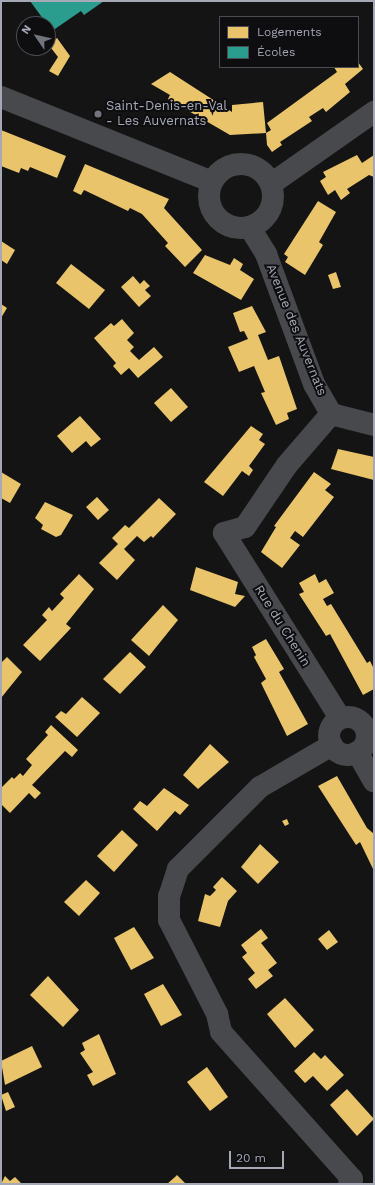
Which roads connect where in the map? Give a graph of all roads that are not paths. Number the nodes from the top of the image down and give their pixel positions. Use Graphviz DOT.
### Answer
graph roads {
  1 [pos="1,97"];
  2 [pos="374,112"];
  3 [pos="212,182"];
  4 [pos="271,184"];
  5 [pos="250,228"];
  6 [pos="331,414"];
  7 [pos="374,425"];
  8 [pos="340,718"];
  9 [pos="370,725"];
  10 [pos="332,745"];
  11 [pos="357,752"];
  12 [pos="374,782"];
  13 [pos="349,1184"];
  1 -- 3 [label="street"];
  2 -- 4 [label="street"];
  3 -- 4 [label="street"];
  3 -- 5 [label="street"];
  4 -- 5 [label="street"];
  5 -- 6 [label="street, Avenue des Auvernats"];
  6 -- 7 [label="street"];
  6 -- 8 [label="street, Rue du Chenin"];
  8 -- 9 [label="street"];
  8 -- 10 [label="street"];
  9 -- 11 [label="street"];
  10 -- 11 [label="street"];
  10 -- 13 [label="street"];
  11 -- 12 [label="street"];
}
